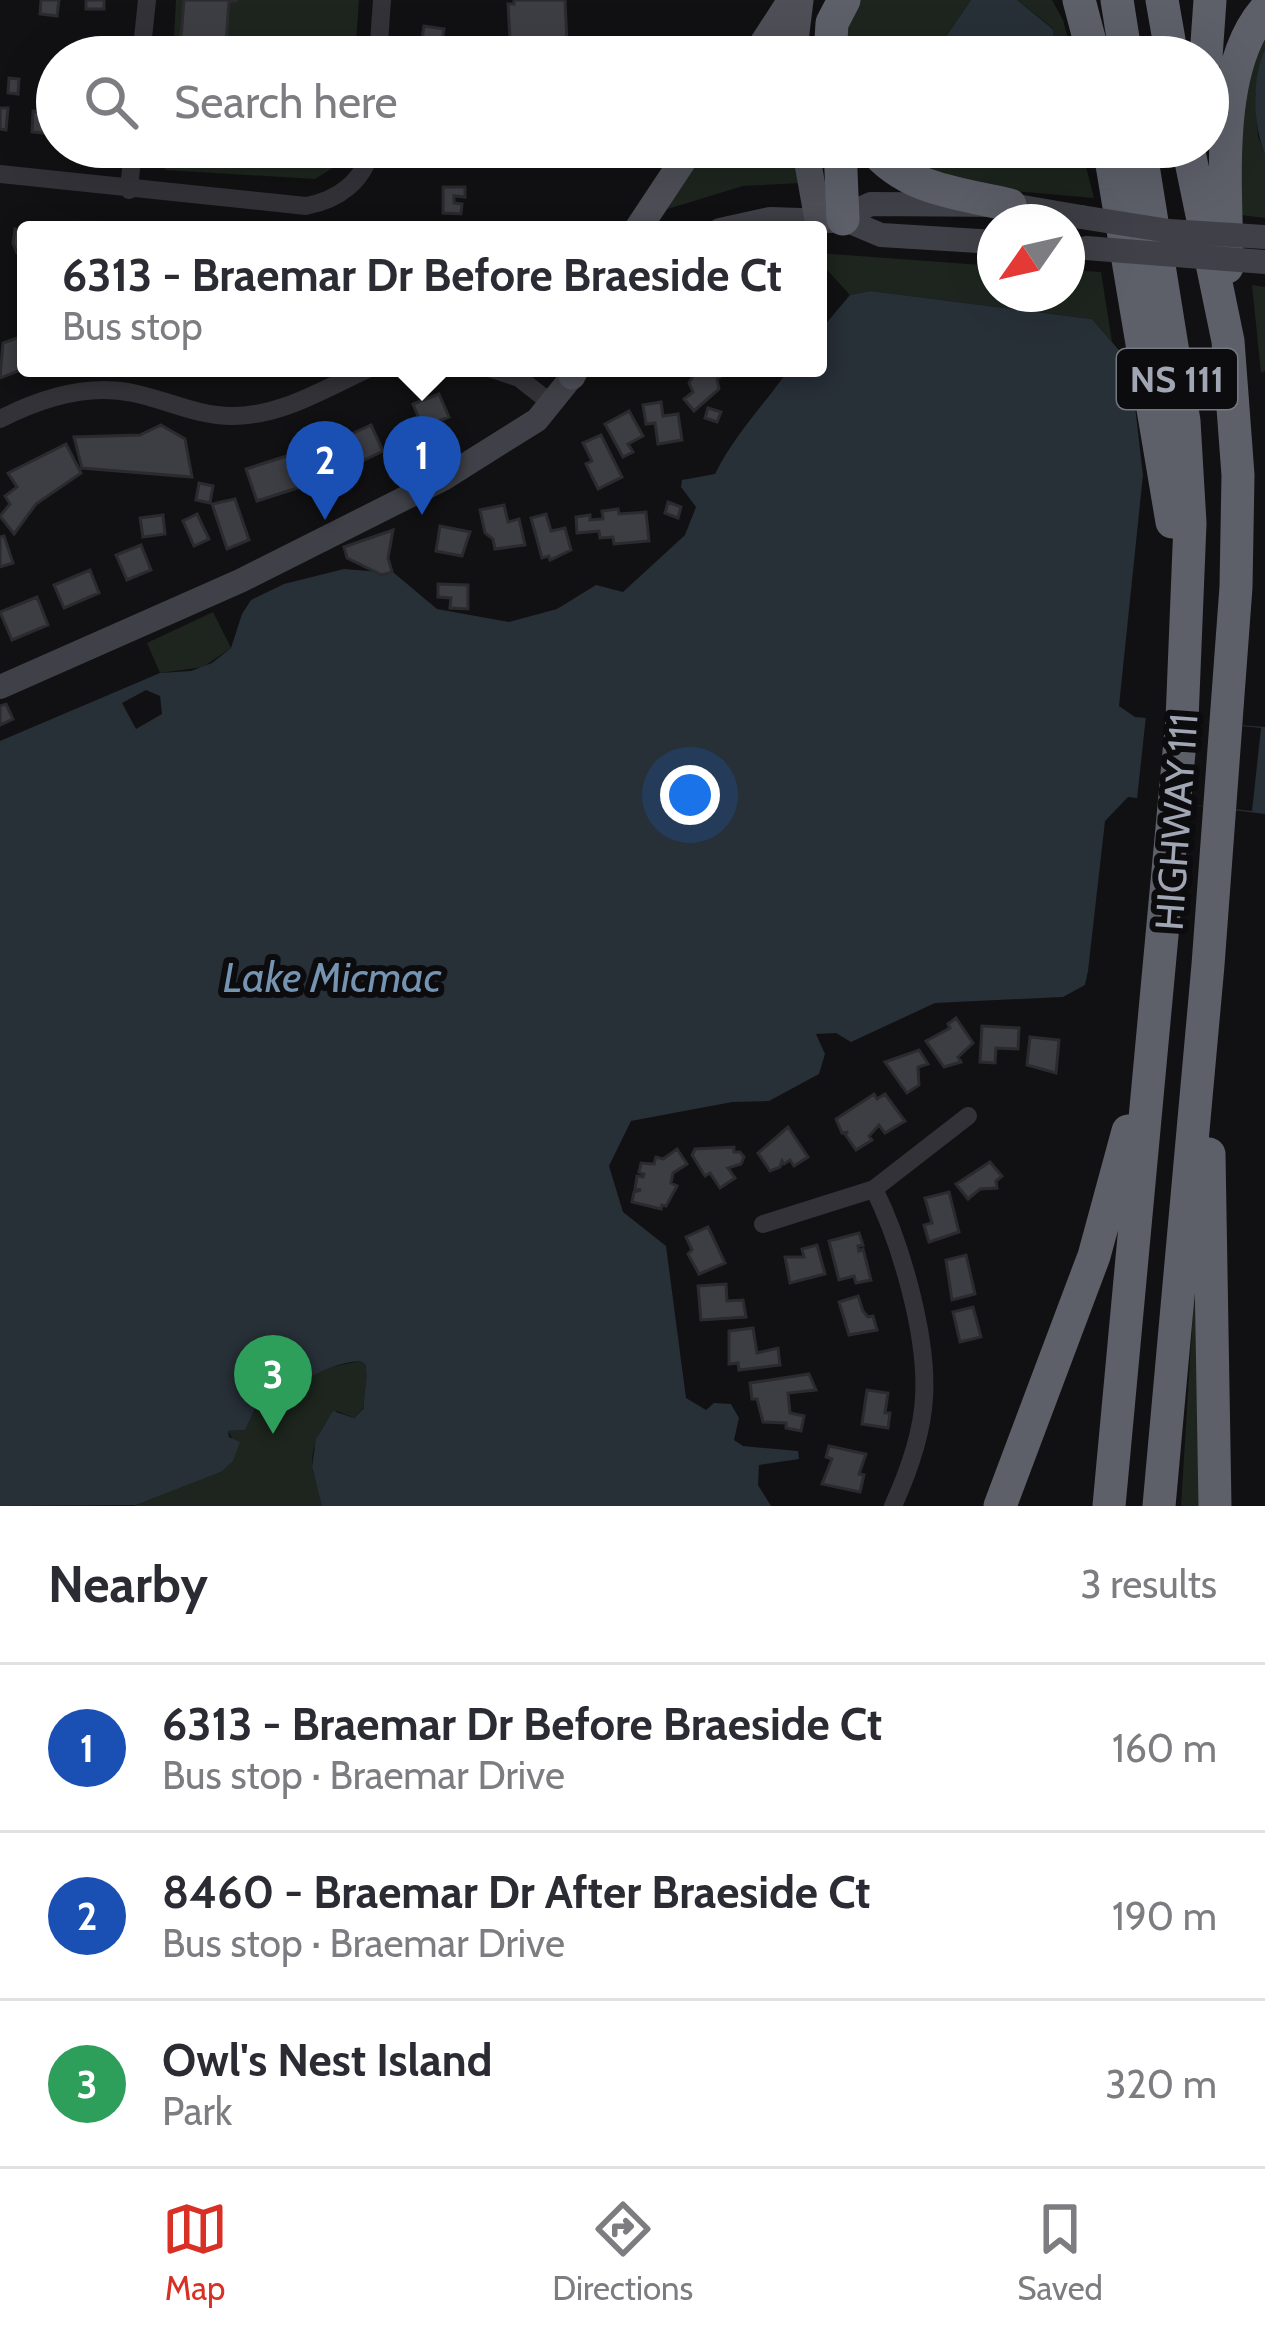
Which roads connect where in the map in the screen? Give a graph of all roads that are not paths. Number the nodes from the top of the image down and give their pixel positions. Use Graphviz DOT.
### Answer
graph roads {
  1 [pos="147,0"];
  2 [pos="382,0"];
  3 [pos="791,0"];
  4 [pos="800,0"];
  5 [pos="844,0"];
  6 [pos="1079,0"];
  7 [pos="1117,0"];
  8 [pos="1162,0"];
  9 [pos="1210,0"];
  10 [pos="1265,10"];
  11 [pos="144,36"];
  12 [pos="379,36"];
  13 [pos="768,36"];
  14 [pos="796,36"];
  15 [pos="831,36"];
  16 [pos="1088,36"];
  17 [pos="1123,36"];
  18 [pos="1168,36"];
  19 [pos="1207,36"];
  20 [pos="1229,105"];
  21 [pos="131,168"];
  22 [pos="364,168"];
  23 [pos="678,168"];
  24 [pos="813,168"];
  25 [pos="837,168"];
  26 [pos="893,168"];
  27 [pos="1113,168"];
  28 [pos="1143,168"];
  29 [pos="1192,168"];
  30 [pos="1212,168"];
  31 [pos="1229,168"];
  32 [pos="0,174"];
  33 [pos="129,190"];
  34 [pos="1006,204"];
  35 [pos="977,205"];
  36 [pos="1085,217"];
  37 [pos="831,219"];
  38 [pos="644,221"];
  39 [pos="761,221"];
  40 [pos="1265,237"];
  41 [pos="977,241"];
  42 [pos="1085,249"];
  43 [pos="1265,262"];
  44 [pos="1228,341"];
  45 [pos="351,377"];
  46 [pos="516,377"];
  47 [pos="572,377"];
  48 [pos="552,404"];
  49 [pos="0,419"];
  50 [pos="1187,612"];
  51 [pos="0,687"];
  52 [pos="1208,965"];
  53 [pos="1153,1042"];
  54 [pos="968,1116"];
  55 [pos="874,1189"];
  56 [pos="763,1224"];
  57 [pos="893,1506"];
  58 [pos="1000,1506"];
  59 [pos="1109,1506"];
  60 [pos="1159,1506"];
  61 [pos="1215,1506"];
  1 -- 11 [label="street"];
  2 -- 12 [label="street"];
  3 -- 13 [label="main road"];
  4 -- 14 [label="main road"];
  5 -- 15 [label="highway"];
  6 -- 16 [label="highway"];
  7 -- 17 [label="highway"];
  8 -- 18 [label="highway"];
  9 -- 19 [label="highway"];
  10 -- 20 [label="highway"];
  21 -- 33 [label="street"];
  22 -- 33 [label="street"];
  23 -- 38 [label="main road"];
  24 -- 37 [label="main road"];
  25 -- 37 [label="highway"];
  26 -- 34 [label="highway"];
  27 -- 50 [label="highway"];
  28 -- 50 [label="highway, HIGHWAY 111 / NS 111"];
  29 -- 44 [label="highway, HIGHWAY 111 / NS 111"];
  30 -- 44 [label="highway"];
  31 -- 44 [label="highway"];
  32 -- 33 [label="street"];
  35 -- 37 [label="main road"];
  36 -- 40 [label="main road, bridge"];
  37 -- 39 [label="main road"];
  37 -- 41 [label="main road"];
  42 -- 43 [label="main road, bridge"];
  44 -- 52 [label="highway, HIGHWAY 111 / NS 111"];
  45 -- 49 [label="street"];
  46 -- 48 [label="street"];
  47 -- 48 [label="main road"];
  48 -- 51 [label="main road"];
  50 -- 53 [label="highway, HIGHWAY 111 / NS 111"];
  52 -- 60 [label="highway, HIGHWAY 111 / NS 111"];
  52 -- 61 [label="highway"];
  53 -- 58 [label="highway"];
  53 -- 59 [label="highway, HIGHWAY 111 / NS 111"];
  54 -- 55 [label="street"];
  55 -- 56 [label="street"];
  55 -- 57 [label="street"];
}
